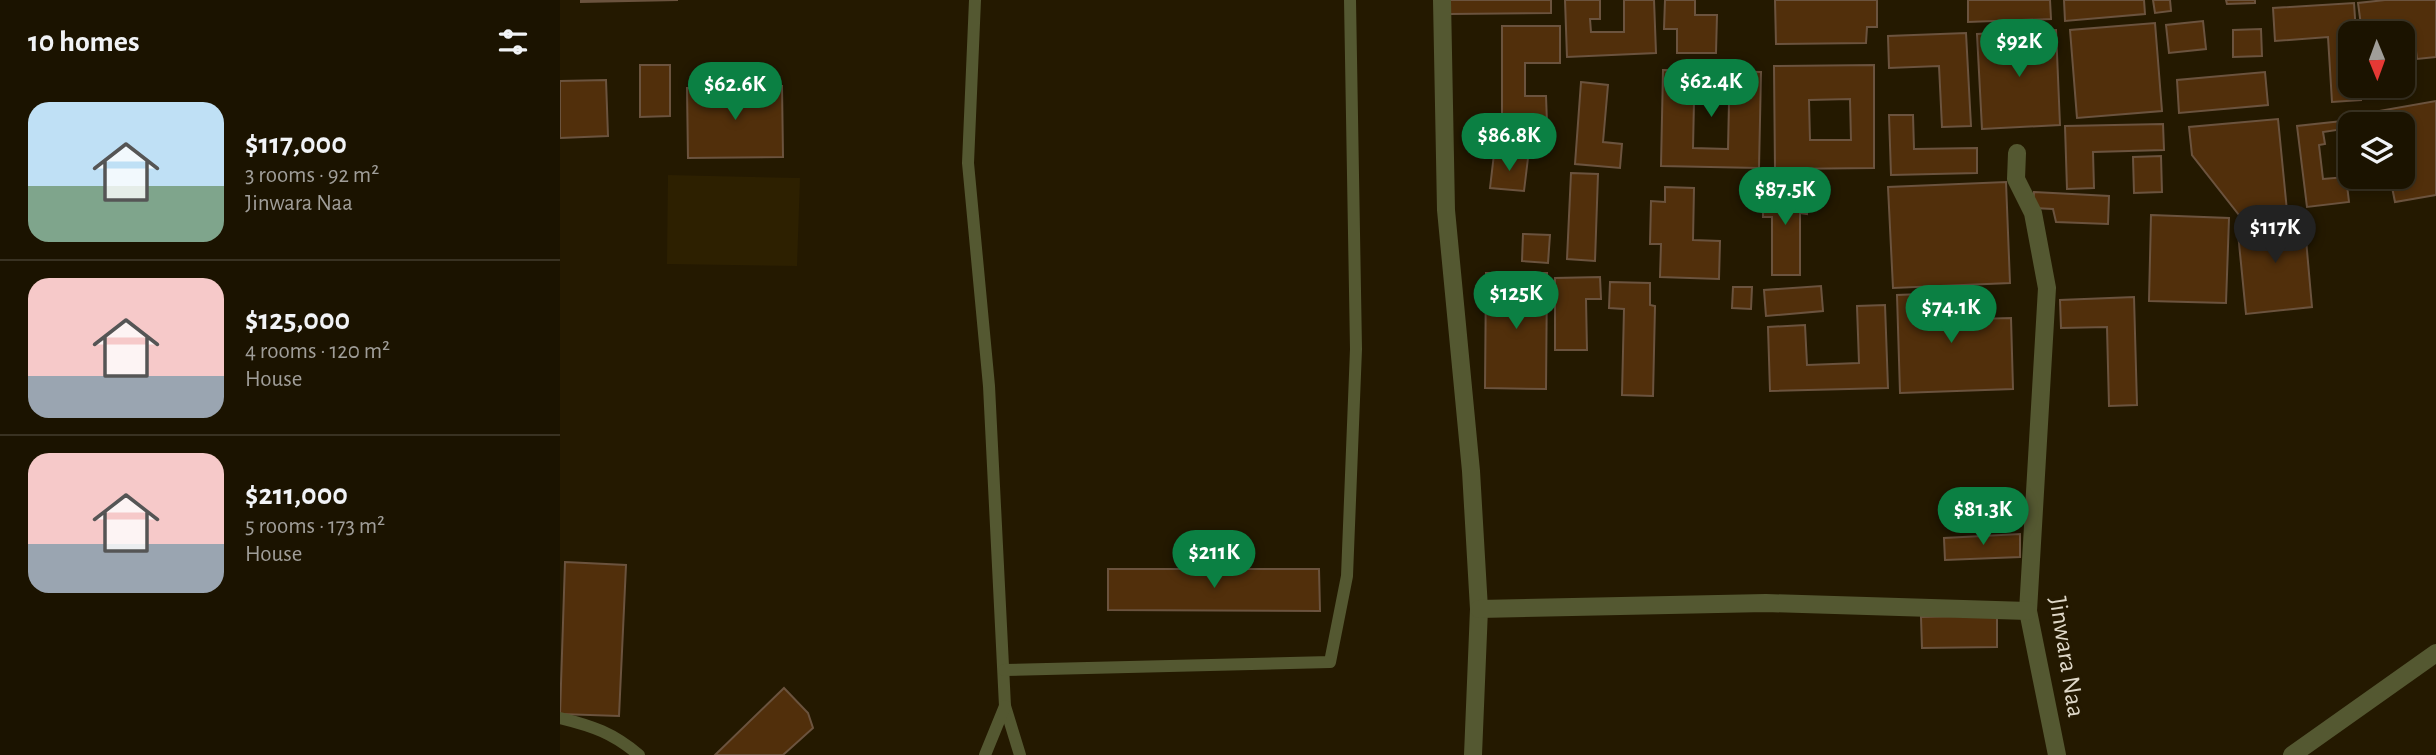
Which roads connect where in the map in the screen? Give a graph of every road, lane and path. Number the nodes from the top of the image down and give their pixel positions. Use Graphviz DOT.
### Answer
graph roads {
  1 [pos="975,0"];
  2 [pos="1350,0"];
  3 [pos="1441,0"];
  4 [pos="2017,153"];
  5 [pos="1479,609"];
  6 [pos="2028,611"];
  7 [pos="2436,653"];
  8 [pos="1004,670"];
  9 [pos="1005,706"];
  10 [pos="560,718"];
  11 [pos="639,755"];
  12 [pos="985,755"];
  13 [pos="1020,755"];
  14 [pos="1472,755"];
  15 [pos="2057,755"];
  16 [pos="2292,755"];
  1 -- 8 [label="lane"];
  2 -- 8 [label="lane"];
  3 -- 5 [label="street"];
  4 -- 6 [label="street, Jinwara Naa"];
  5 -- 6 [label="street"];
  5 -- 14 [label="street"];
  6 -- 15 [label="street, Jinwara Naa"];
  7 -- 16 [label="street"];
  8 -- 9 [label="lane"];
  9 -- 12 [label="lane"];
  9 -- 13 [label="lane"];
  10 -- 11 [label="lane"];
}
